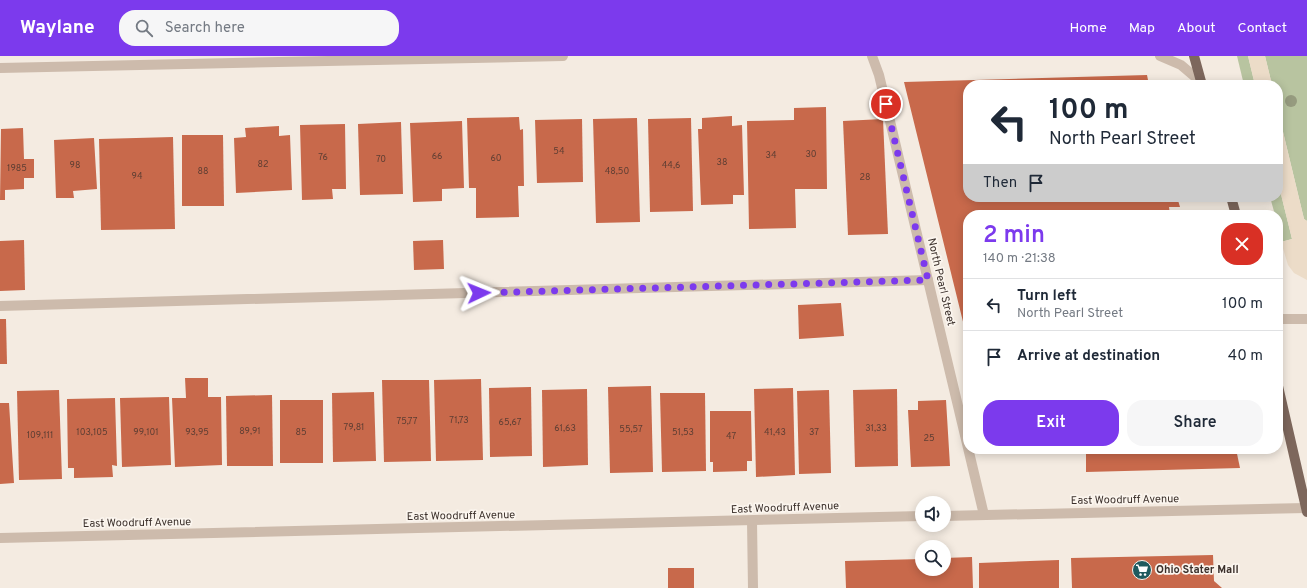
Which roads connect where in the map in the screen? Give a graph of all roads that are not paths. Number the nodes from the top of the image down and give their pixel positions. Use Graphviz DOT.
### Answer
graph roads {
  1 [pos="563,56"];
  2 [pos="872,56"];
  3 [pos="1160,56"];
  4 [pos="1194,56"];
  5 [pos="0,68"];
  6 [pos="1197,80"];
  7 [pos="1200,80"];
  8 [pos="928,280"];
  9 [pos="0,306"];
  10 [pos="1307,318"];
  11 [pos="1283,319"];
  12 [pos="1283,408"];
  13 [pos="963,427"];
  14 [pos="969,454"];
  15 [pos="1306,510"];
  16 [pos="984,515"];
  17 [pos="915,516"];
  18 [pos="951,516"];
  19 [pos="752,521"];
  20 [pos="0,538"];
  21 [pos="753,588"];
  1 -- 5 [label="street"];
  2 -- 8 [label="street, North Pearl Street"];
  3 -- 6 [label="street"];
  4 -- 7 [label="main road"];
  8 -- 9 [label="street"];
  8 -- 13 [label="street, North Pearl Street"];
  10 -- 11 [label="street"];
  12 -- 15 [label="main road"];
  14 -- 16 [label="street, North Pearl Street"];
  15 -- 16 [label="street, East Woodruff Avenue"];
  16 -- 18 [label="street, East Woodruff Avenue"];
  17 -- 19 [label="street, East Woodruff Avenue"];
  19 -- 20 [label="street, East Woodruff Avenue"];
  19 -- 21 [label="street"];
}
